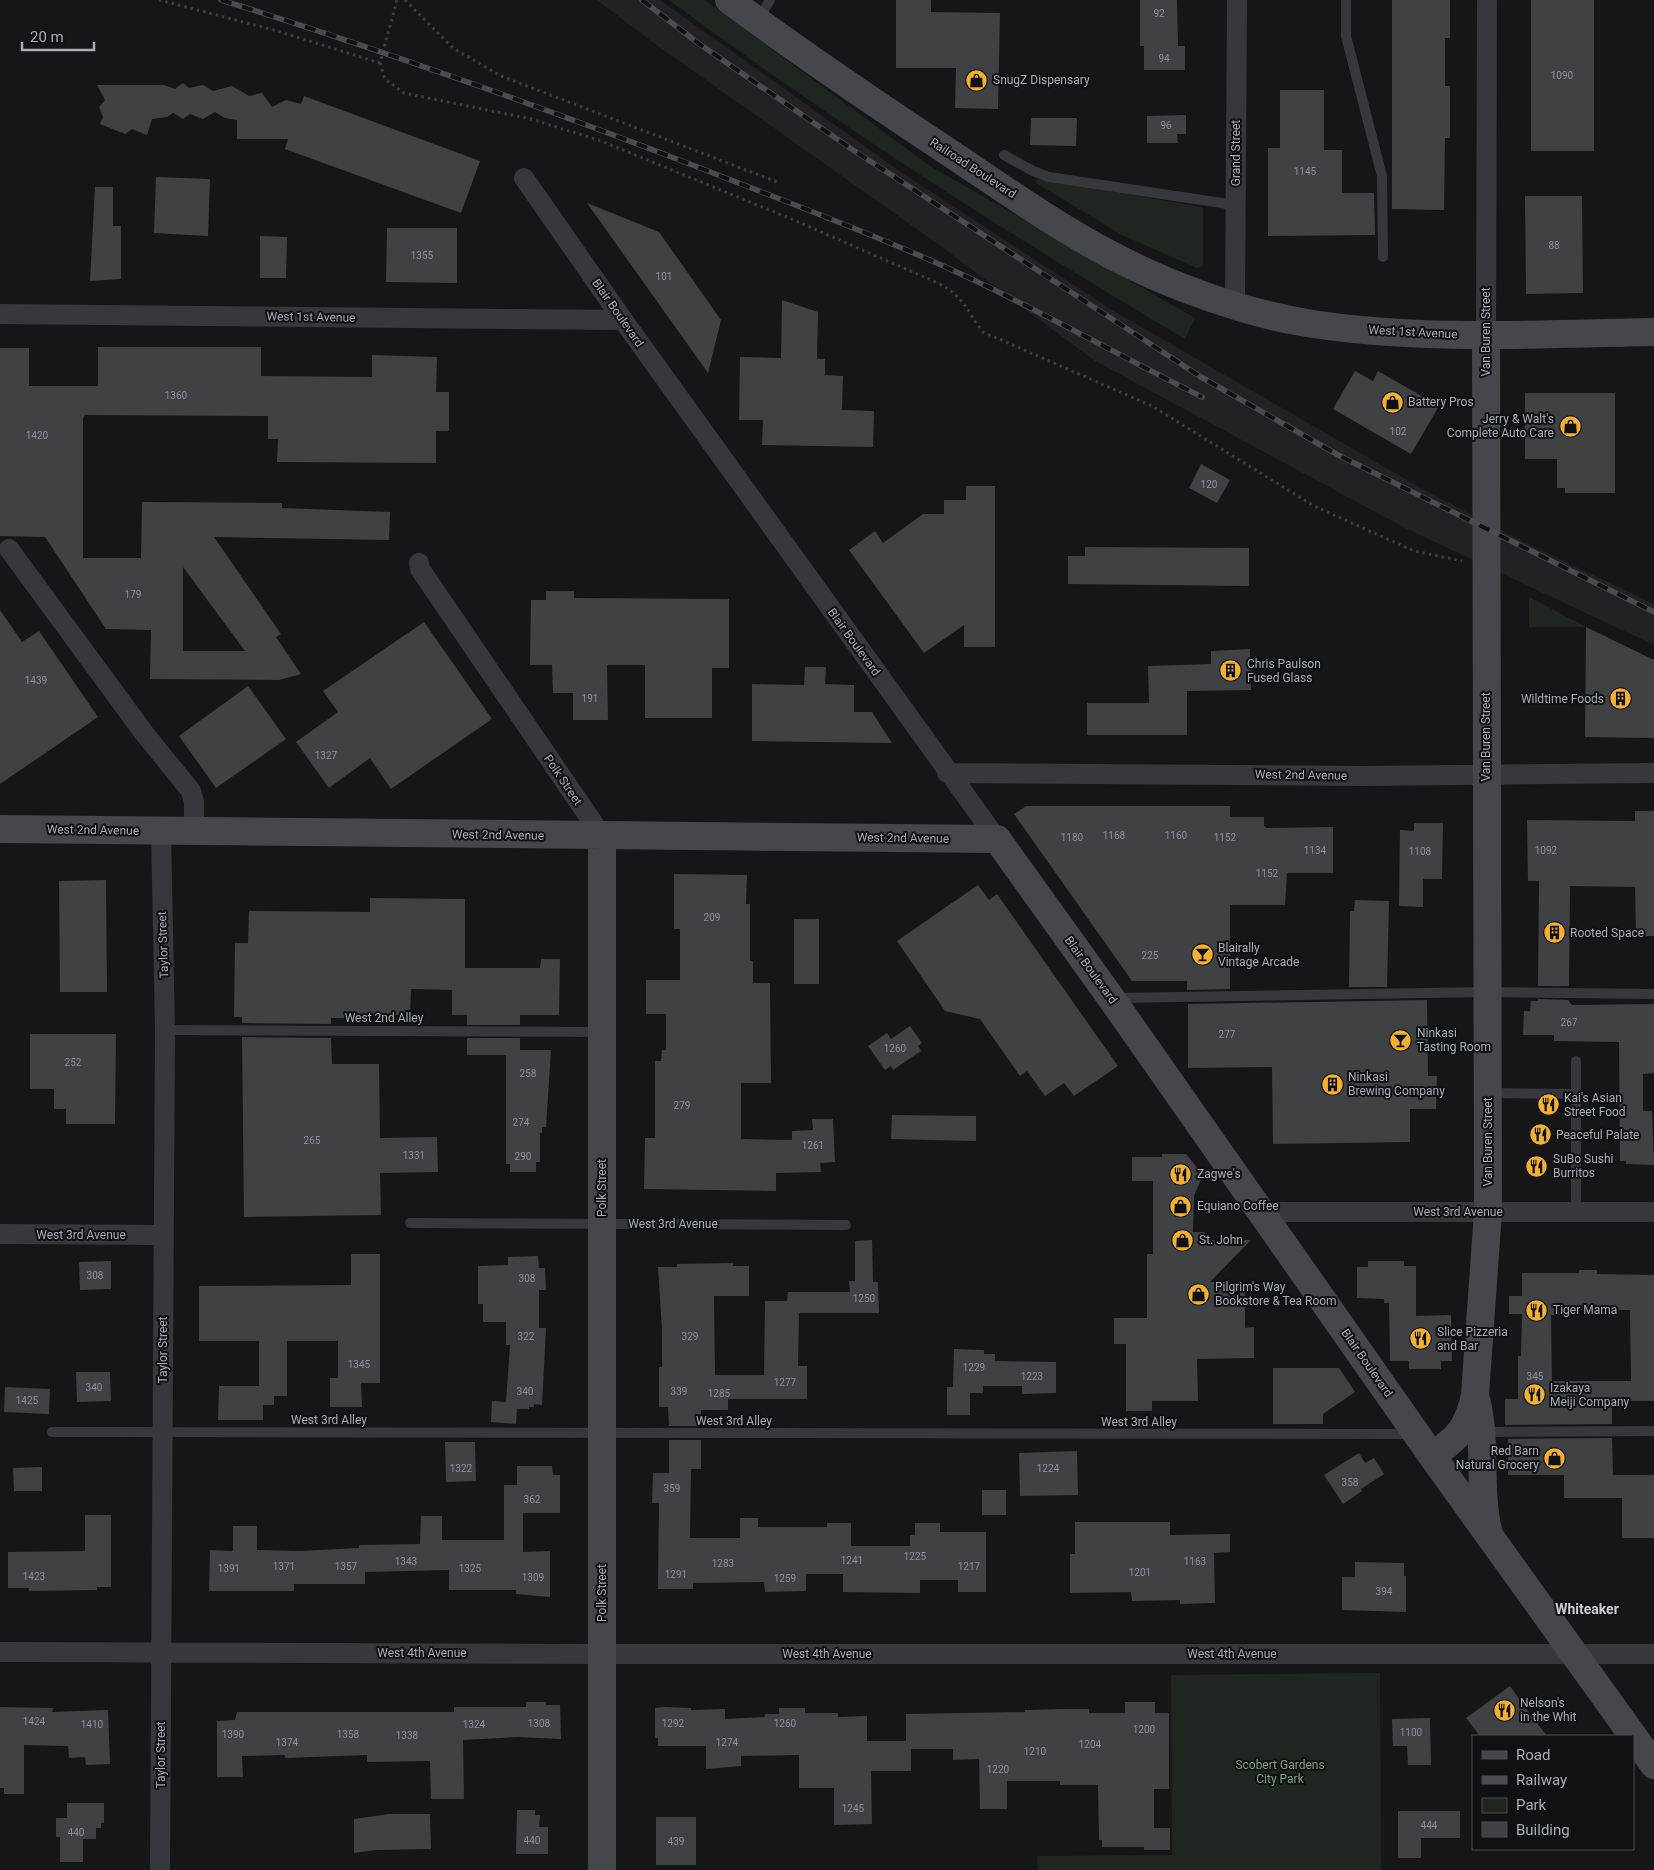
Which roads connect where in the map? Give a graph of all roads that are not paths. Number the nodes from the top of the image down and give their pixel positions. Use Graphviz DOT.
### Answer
graph roads {
  1 [pos="729,0"];
  2 [pos="1237,0"];
  3 [pos="1346,0"];
  4 [pos="1487,0"];
  5 [pos="764,10"];
  6 [pos="1004,154"];
  7 [pos="524,178"];
  8 [pos="1235,205"];
  9 [pos="1383,257"];
  10 [pos="1235,306"];
  11 [pos="0,314"];
  12 [pos="623,320"];
  13 [pos="1654,330"];
  14 [pos="1486,334"];
  15 [pos="4,549"];
  16 [pos="419,563"];
  17 [pos="947,773"];
  18 [pos="1654,773"];
  19 [pos="1486,775"];
  20 [pos="0,829"];
  21 [pos="161,831"];
  22 [pos="194,831"];
  23 [pos="602,836"];
  24 [pos="997,839"];
  25 [pos="1487,992"];
  26 [pos="1654,994"];
  27 [pos="1111,998"];
  28 [pos="165,1030"];
  29 [pos="603,1032"];
  30 [pos="1576,1061"];
  31 [pos="1488,1093"];
  32 [pos="1575,1094"];
  33 [pos="1262,1212"];
  34 [pos="1488,1212"];
  35 [pos="1576,1212"];
  36 [pos="1654,1212"];
  37 [pos="410,1223"];
  38 [pos="602,1224"];
  39 [pos="846,1225"];
  40 [pos="0,1234"];
  41 [pos="163,1235"];
  42 [pos="1475,1395"];
  43 [pos="1654,1431"];
  44 [pos="52,1432"];
  45 [pos="163,1432"];
  46 [pos="1481,1432"];
  47 [pos="602,1433"];
  48 [pos="1416,1434"];
  49 [pos="1432,1456"];
  50 [pos="1489,1536"];
  51 [pos="0,1652"];
  52 [pos="162,1652"];
  53 [pos="602,1654"];
  54 [pos="1654,1654"];
  55 [pos="1577,1655"];
  56 [pos="1634,1735"];
  57 [pos="1634,1736"];
  58 [pos="1654,1764"];
  59 [pos="160,1870"];
  60 [pos="602,1870"];
  1 -- 5 [label="street, Railroad Boulevard"];
  2 -- 8 [label="street, Grand Street"];
  3 -- 9 [label="lane"];
  4 -- 14 [label="street, Van Buren Street"];
  5 -- 10 [label="street, Railroad Boulevard"];
  6 -- 8 [label="lane"];
  7 -- 12 [label="street, Blair Boulevard"];
  8 -- 10 [label="street, Grand Street"];
  10 -- 14 [label="street, West 1st Avenue"];
  11 -- 12 [label="street, West 1st Avenue"];
  12 -- 17 [label="street, Blair Boulevard"];
  13 -- 14 [label="street, West 1st Avenue"];
  14 -- 19 [label="street, Van Buren Street"];
  15 -- 22 [label="street"];
  16 -- 23 [label="street, Polk Street"];
  17 -- 19 [label="street, West 2nd Avenue"];
  17 -- 24 [label="street, Blair Boulevard"];
  18 -- 19 [label="street, West 2nd Avenue"];
  19 -- 25 [label="street, Van Buren Street"];
  20 -- 21 [label="street, West 2nd Avenue"];
  21 -- 22 [label="street, West 2nd Avenue"];
  21 -- 28 [label="street, Taylor Street"];
  22 -- 23 [label="street, West 2nd Avenue"];
  23 -- 24 [label="street, West 2nd Avenue"];
  23 -- 29 [label="street, Polk Street"];
  24 -- 27 [label="street, Blair Boulevard"];
  25 -- 26 [label="lane"];
  25 -- 27 [label="lane"];
  25 -- 31 [label="street, Van Buren Street"];
  27 -- 33 [label="street, Blair Boulevard"];
  28 -- 29 [label="lane, West 2nd Alley"];
  28 -- 41 [label="street, Taylor Street"];
  29 -- 38 [label="street, Polk Street"];
  30 -- 32 [label="lane"];
  31 -- 32 [label="lane"];
  31 -- 34 [label="street, Van Buren Street"];
  32 -- 35 [label="lane"];
  33 -- 34 [label="street, West 3rd Avenue"];
  33 -- 48 [label="street, Blair Boulevard"];
  34 -- 35 [label="street, West 3rd Avenue"];
  34 -- 42 [label="street, Van Buren Street"];
  35 -- 36 [label="street, West 3rd Avenue"];
  37 -- 38 [label="lane, West 3rd Avenue"];
  38 -- 39 [label="lane, West 3rd Avenue"];
  38 -- 47 [label="street, Polk Street"];
  40 -- 41 [label="street, West 3rd Avenue"];
  41 -- 45 [label="street, Taylor Street"];
  42 -- 46 [label="street"];
  42 -- 49 [label="street, Van Buren Street"];
  43 -- 46 [label="lane"];
  44 -- 45 [label="lane, West 3rd Alley"];
  45 -- 47 [label="lane, West 3rd Alley"];
  45 -- 52 [label="street, Taylor Street"];
  46 -- 50 [label="street"];
  47 -- 48 [label="lane, West 3rd Alley"];
  47 -- 53 [label="street, Polk Street"];
  48 -- 49 [label="street, Blair Boulevard"];
  49 -- 50 [label="street, Blair Boulevard"];
  50 -- 55 [label="street, Blair Boulevard"];
  51 -- 52 [label="street, West 4th Avenue"];
  52 -- 53 [label="street, West 4th Avenue"];
  52 -- 59 [label="street, Taylor Street"];
  53 -- 55 [label="street, West 4th Avenue"];
  53 -- 60 [label="street, Polk Street"];
  54 -- 55 [label="street, West 4th Avenue"];
  55 -- 56 [label="street, Blair Boulevard"];
  57 -- 58 [label="street, Blair Boulevard"];
}
